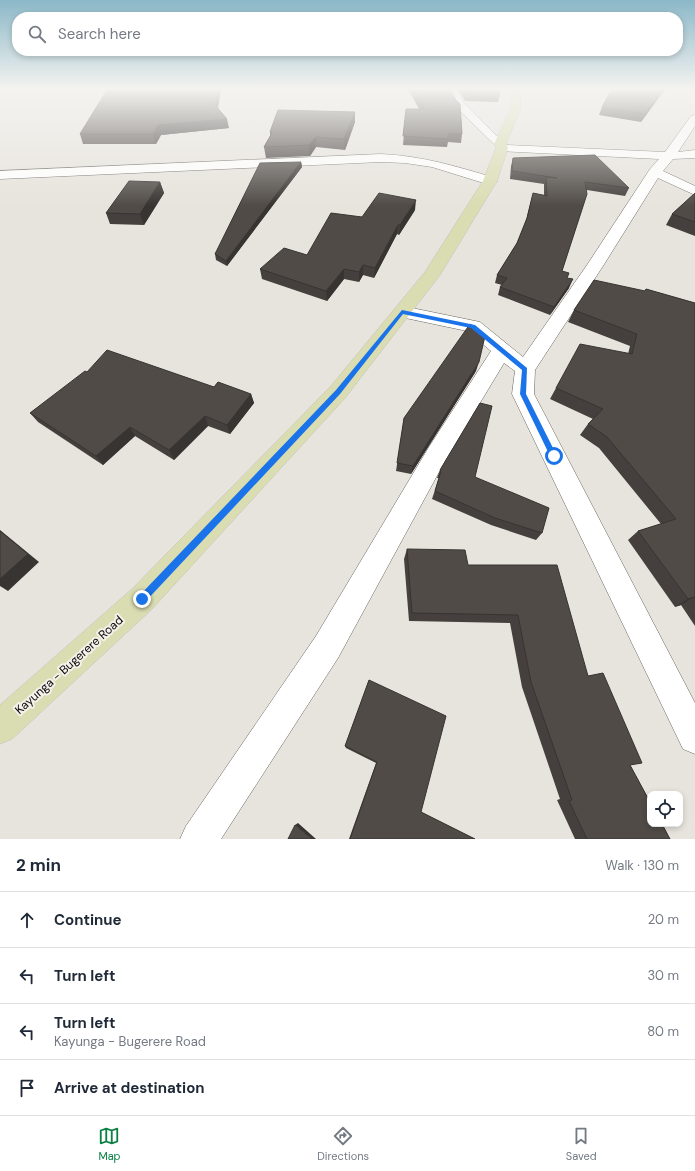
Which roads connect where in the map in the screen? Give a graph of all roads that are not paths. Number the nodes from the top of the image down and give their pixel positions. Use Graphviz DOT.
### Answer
graph roads {
  1 [pos="483,128"];
  2 [pos="508,128"];
  3 [pos="688,128"];
  4 [pos="501,146"];
  5 [pos="695,154"];
  6 [pos="669,156"];
  7 [pos="655,172"];
  8 [pos="0,175"];
  9 [pos="490,181"];
  10 [pos="695,191"];
  11 [pos="402,312"];
  12 [pos="502,350"];
  13 [pos="525,369"];
  14 [pos="0,727"];
  15 [pos="695,737"];
  16 [pos="199,839"];
  1 -- 4 [label="street"];
  2 -- 4 [label="main road, Kayunga - Bugerere Road"];
  3 -- 6 [label="street"];
  4 -- 6 [label="street"];
  4 -- 9 [label="main road, Kayunga - Bugerere Road"];
  5 -- 6 [label="street"];
  6 -- 7 [label="street"];
  7 -- 10 [label="street"];
  7 -- 13 [label="street"];
  8 -- 9 [label="street"];
  9 -- 11 [label="main road, Kayunga - Bugerere Road"];
  11 -- 12 [label="street"];
  11 -- 14 [label="main road, Kayunga - Bugerere Road"];
  12 -- 13 [label="street"];
  12 -- 16 [label="street"];
  13 -- 15 [label="street"];
}
